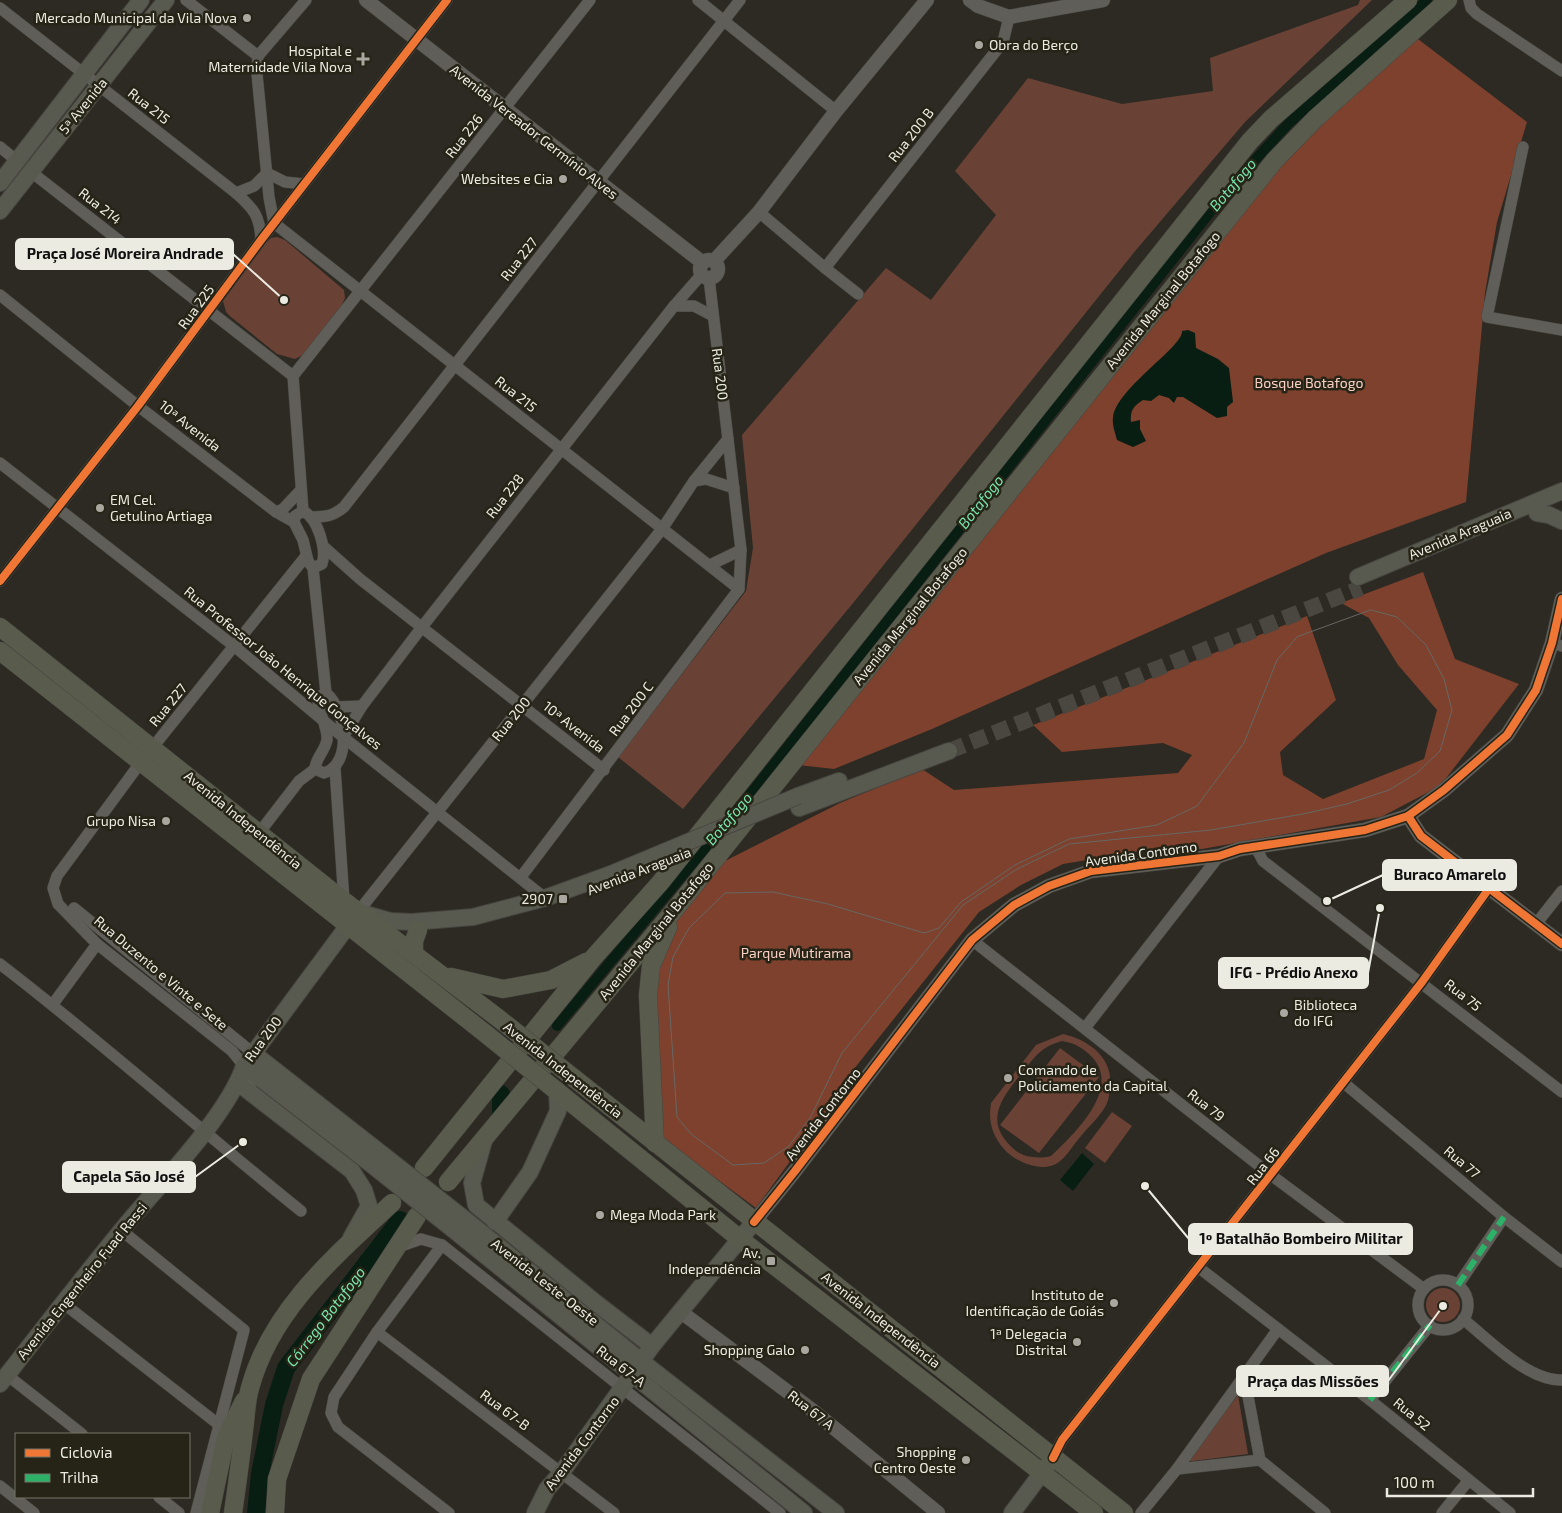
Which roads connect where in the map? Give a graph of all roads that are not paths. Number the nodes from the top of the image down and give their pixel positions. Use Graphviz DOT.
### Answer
graph roads {
  1 [pos="141,0"];
  2 [pos="166,0"];
  3 [pos="186,0"];
  4 [pos="306,0"];
  5 [pos="366,0"];
  6 [pos="447,0"];
  7 [pos="590,0"];
  8 [pos="698,0"];
  9 [pos="740,0"];
  10 [pos="927,0"];
  11 [pos="970,0"];
  12 [pos="1103,0"];
  13 [pos="1408,0"];
  14 [pos="1448,0"];
  15 [pos="1469,0"];
  16 [pos="0,8"];
  17 [pos="1009,17"];
  18 [pos="724,20"];
  19 [pos="416,38"];
  20 [pos="258,56"];
  21 [pos="1562,70"];
  22 [pos="83,74"];
  23 [pos="99,86"];
  24 [pos="505,108"];
  25 [pos="836,111"];
  26 [pos="0,147"];
  27 [pos="1523,147"];
  28 [pos="24,166"];
  29 [pos="267,173"];
  30 [pos="598,182"];
  31 [pos="0,183"];
  32 [pos="304,184"];
  33 [pos="236,193"];
  34 [pos="4,206"];
  35 [pos="759,212"];
  36 [pos="274,224"];
  37 [pos="260,240"];
  38 [pos="825,268"];
  39 [pos="707,269"];
  40 [pos="351,283"];
  41 [pos="361,292"];
  42 [pos="0,294"];
  43 [pos="858,294"];
  44 [pos="219,298"];
  45 [pos="352,303"];
  46 [pos="674,306"];
  47 [pos="210,310"];
  48 [pos="713,316"];
  49 [pos="220,318"];
  50 [pos="1562,330"];
  51 [pos="455,365"];
  52 [pos="292,376"];
  53 [pos="138,406"];
  54 [pos="728,438"];
  55 [pos="561,449"];
  56 [pos="0,463"];
  57 [pos="694,480"];
  58 [pos="734,488"];
  59 [pos="301,490"];
  60 [pos="1562,491"];
  61 [pos="1562,502"];
  62 [pos="57,509"];
  63 [pos="276,512"];
  64 [pos="1537,513"];
  65 [pos="307,514"];
  66 [pos="1562,521"];
  67 [pos="294,522"];
  68 [pos="662,529"];
  69 [pos="323,546"];
  70 [pos="741,550"];
  71 [pos="306,556"];
  72 [pos="710,565"];
  73 [pos="318,566"];
  74 [pos="360,579"];
  75 [pos="0,581"];
  76 [pos="739,589"];
  77 [pos="1562,599"];
  78 [pos="0,627"];
  79 [pos="422,627"];
  80 [pos="1557,645"];
  81 [pos="234,646"];
  82 [pos="0,651"];
  83 [pos="326,693"];
  84 [pos="362,706"];
  85 [pos="522,706"];
  86 [pos="336,707"];
  87 [pos="323,720"];
  88 [pos="343,737"];
  89 [pos="947,746"];
  90 [pos="152,748"];
  91 [pos="141,762"];
  92 [pos="315,768"];
  93 [pos="335,768"];
  94 [pos="604,770"];
  95 [pos="437,812"];
  96 [pos="1408,816"];
  97 [pos="259,833"];
  98 [pos="1255,846"];
  99 [pos="1219,856"];
  100 [pos="57,876"];
  101 [pos="521,877"];
  102 [pos="612,878"];
  103 [pos="1490,887"];
  104 [pos="1562,891"];
  105 [pos="545,898"];
  106 [pos="344,901"];
  107 [pos="74,908"];
  108 [pos="676,908"];
  109 [pos="352,919"];
  110 [pos="1536,924"];
  111 [pos="378,926"];
  112 [pos="418,930"];
  113 [pos="972,940"];
  114 [pos="97,944"];
  115 [pos="1562,944"];
  116 [pos="414,953"];
  117 [pos="593,958"];
  118 [pos="0,964"];
  119 [pos="443,975"];
  120 [pos="1422,982"];
  121 [pos="53,1004"];
  122 [pos="1086,1028"];
  123 [pos="248,1059"];
  124 [pos="238,1083"];
  125 [pos="1344,1083"];
  126 [pos="555,1089"];
  127 [pos="1562,1092"];
  128 [pos="252,1093"];
  129 [pos="203,1132"];
  130 [pos="485,1137"];
  131 [pos="655,1142"];
  132 [pos="424,1168"];
  133 [pos="1271,1175"];
  134 [pos="448,1182"];
  135 [pos="392,1203"];
  136 [pos="301,1211"];
  137 [pos="418,1216"];
  138 [pos="1504,1217"];
  139 [pos="495,1222"];
  140 [pos="754,1222"];
  141 [pos="459,1224"];
  142 [pos="121,1230"];
  143 [pos="740,1239"];
  144 [pos="442,1245"];
  145 [pos="346,1247"];
  146 [pos="398,1247"];
  147 [pos="1562,1262"];
  148 [pos="1198,1267"];
  149 [pos="1458,1285"];
  150 [pos="1424,1289"];
  151 [pos="596,1303"];
  152 [pos="63,1304"];
  153 [pos="682,1312"];
  154 [pos="1463,1319"];
  155 [pos="1430,1325"];
  156 [pos="1278,1329"];
  157 [pos="607,1331"];
  158 [pos="377,1332"];
  159 [pos="652,1346"];
  160 [pos="632,1374"];
  161 [pos="1244,1375"];
  162 [pos="3,1380"];
  163 [pos="1562,1380"];
  164 [pos="250,1390"];
  165 [pos="1370,1400"];
  166 [pos="657,1404"];
  167 [pos="218,1424"];
  168 [pos="81,1433"];
  169 [pos="1053,1458"];
  170 [pos="1260,1460"];
  171 [pos="1177,1469"];
  172 [pos="562,1472"];
  173 [pos="1042,1472"];
  174 [pos="1469,1480"];
  175 [pos="0,1486"];
  176 [pos="15,1498"];
  177 [pos="15,1498"];
  178 [pos="160,1498"];
  179 [pos="34,1513"];
  180 [pos="179,1513"];
  181 [pos="196,1513"];
  182 [pos="210,1513"];
  183 [pos="234,1513"];
  184 [pos="275,1513"];
  185 [pos="449,1513"];
  186 [pos="535,1513"];
  187 [pos="614,1513"];
  188 [pos="780,1513"];
  189 [pos="804,1513"];
  190 [pos="836,1513"];
  191 [pos="938,1513"];
  192 [pos="1012,1513"];
  193 [pos="1094,1513"];
  194 [pos="1124,1513"];
  195 [pos="1141,1513"];
  196 [pos="1325,1513"];
  197 [pos="1442,1513"];
  198 [pos="1510,1513"];
  1 -- 22 [label="main road, 5ª Avenida"];
  2 -- 23 [label="main road, 5ª Avenida"];
  3 -- 20 [label="street"];
  4 -- 20 [label="street"];
  5 -- 19 [label="street, Avenida Vereador Germínio Alves"];
  6 -- 19 [label="street, Rua 225"];
  7 -- 24 [label="street, Rua 226"];
  8 -- 18 [label="street"];
  9 -- 18 [label="street, Rua 227"];
  10 -- 25 [label="street"];
  11 -- 17 [label="street"];
  12 -- 17 [label="street"];
  13 -- 117 [label="main road, Avenida Marginal Botafogo"];
  14 -- 108 [label="main road, Avenida Marginal Botafogo"];
  15 -- 21 [label="street"];
  16 -- 22 [label="street, Rua 215"];
  17 -- 38 [label="street, Rua 200 B"];
  18 -- 25 [label="street"];
  18 -- 30 [label="street, Rua 227"];
  19 -- 24 [label="street, Avenida Vereador Germínio Alves"];
  19 -- 32 [label="street, Rua 225"];
  20 -- 29 [label="street"];
  22 -- 23 [label="street, Rua 215"];
  22 -- 28 [label="main road, 5ª Avenida"];
  23 -- 28 [label="main road, 5ª Avenida"];
  23 -- 33 [label="street, Rua 215"];
  24 -- 30 [label="street, Avenida Vereador Germínio Alves"];
  24 -- 41 [label="street, Rua 226"];
  25 -- 35 [label="street"];
  26 -- 28 [label="street, Rua 214"];
  27 -- 50 [label="street"];
  28 -- 31 [label="main road, 5ª Avenida"];
  28 -- 34 [label="main road, 5ª Avenida"];
  28 -- 47 [label="street, Rua 214"];
  29 -- 32 [label="street"];
  29 -- 33 [label="street"];
  29 -- 36 [label="street"];
  30 -- 39 [label="street, Avenida Vereador Germínio Alves"];
  30 -- 51 [label="street, Rua 227"];
  32 -- 36 [label="street, Rua 225"];
  33 -- 37 [label="street, Rua 215"];
  35 -- 38 [label="street"];
  35 -- 39 [label="street"];
  36 -- 37 [label="street, Rua 225"];
  36 -- 40 [label="street, Rua 215"];
  37 -- 44 [label="street, Rua 225"];
  38 -- 43 [label="street"];
  39 -- 46 [label="street, Rua 228"];
  39 -- 48 [label="street, Rua 200"];
  40 -- 41 [label="street, Rua 215"];
  40 -- 45 [label="street"];
  41 -- 45 [label="street, Rua 226"];
  41 -- 51 [label="street, Rua 215"];
  42 -- 53 [label="street, 10ª Avenida"];
  44 -- 47 [label="street, Rua 225"];
  44 -- 49 [label="street"];
  45 -- 52 [label="street, Rua 226"];
  46 -- 48 [label="street"];
  46 -- 55 [label="street, Rua 228"];
  47 -- 49 [label="street, Rua 214"];
  47 -- 53 [label="street, Rua 225"];
  48 -- 54 [label="street, Rua 200"];
  49 -- 52 [label="street, Rua 214"];
  51 -- 55 [label="street, Rua 215"];
  51 -- 65 [label="street, Rua 227"];
  52 -- 59 [label="street"];
  53 -- 62 [label="street, Rua 225"];
  53 -- 63 [label="street, 10ª Avenida"];
  54 -- 57 [label="street, Rua 200"];
  54 -- 58 [label="street"];
  55 -- 68 [label="street, Rua 215"];
  55 -- 79 [label="street, Rua 228"];
  56 -- 62 [label="street, Rua Professor João Henrique Gonçalves"];
  57 -- 58 [label="street"];
  57 -- 68 [label="street, Rua 200"];
  58 -- 70 [label="street"];
  59 -- 63 [label="street"];
  59 -- 65 [label="street"];
  60 -- 64 [label="main road, Avenida Araguaia"];
  61 -- 64 [label="main road, Avenida Araguaia"];
  62 -- 75 [label="street, Rua 225"];
  62 -- 81 [label="street, Rua Professor João Henrique Gonçalves"];
  63 -- 67 [label="street, 10ª Avenida"];
  64 -- 66 [label="main road"];
  65 -- 67 [label="street"];
  65 -- 69 [label="street"];
  67 -- 71 [label="street"];
  68 -- 72 [label="street, Rua 215"];
  68 -- 85 [label="street, Rua 200"];
  69 -- 73 [label="street"];
  69 -- 74 [label="street, 10ª Avenida"];
  70 -- 72 [label="street"];
  70 -- 76 [label="street"];
  71 -- 73 [label="street"];
  71 -- 81 [label="street, Rua 227"];
  72 -- 76 [label="street, Rua 215"];
  73 -- 74 [label="street, 10ª Avenida"];
  73 -- 83 [label="street"];
  74 -- 79 [label="street, 10ª Avenida"];
  76 -- 94 [label="street, Rua 200 C"];
  77 -- 80 [label="street, Avenida Contorno"];
  78 -- 90 [label="main road, Avenida Independência"];
  79 -- 84 [label="street, Rua 228"];
  79 -- 85 [label="street, 10ª Avenida"];
  80 -- 96 [label="street, Avenida Contorno"];
  81 -- 87 [label="street, Rua Professor João Henrique Gonçalves"];
  81 -- 90 [label="street, Rua 227"];
  82 -- 91 [label="main road, Avenida Independência"];
  83 -- 86 [label="street"];
  83 -- 87 [label="street"];
  84 -- 86 [label="street"];
  84 -- 88 [label="street, Rua 228"];
  85 -- 94 [label="street, 10ª Avenida"];
  85 -- 95 [label="street, Rua 200"];
  86 -- 88 [label="street"];
  87 -- 88 [label="street, Rua Professor João Henrique Gonçalves"];
  87 -- 92 [label="street"];
  88 -- 93 [label="street"];
  88 -- 95 [label="street, Rua Professor João Henrique Gonçalves"];
  89 -- 102 [label="main road, Avenida Araguaia"];
  90 -- 91 [label="street, Rua 227"];
  90 -- 97 [label="main road, Avenida Independência"];
  91 -- 100 [label="street, Rua 227"];
  91 -- 109 [label="main road, Avenida Independência"];
  92 -- 93 [label="street"];
  92 -- 97 [label="street"];
  93 -- 106 [label="street"];
  94 -- 101 [label="street, Rua 200 C"];
  95 -- 101 [label="street, Rua Professor João Henrique Gonçalves"];
  95 -- 109 [label="street, Rua 200"];
  96 -- 98 [label="street, Avenida Contorno"];
  96 -- 103 [label="street"];
  97 -- 106 [label="main road, Avenida Independência"];
  98 -- 99 [label="street, Avenida Contorno"];
  98 -- 120 [label="street, Rua 75"];
  99 -- 113 [label="street, Avenida Contorno"];
  99 -- 122 [label="street"];
  100 -- 114 [label="street, Rua Duzento e Vinte e Sete"];
  101 -- 105 [label="street, Rua Professor João Henrique Gonçalves"];
  102 -- 105 [label="main road, Avenida Araguaia"];
  102 -- 112 [label="main road, Avenida Araguaia"];
  103 -- 110 [label="street"];
  103 -- 120 [label="street, Rua 66"];
  104 -- 110 [label="street"];
  105 -- 109 [label="main road, Avenida Araguaia"];
  106 -- 109 [label="main road, Avenida Independência"];
  107 -- 123 [label="street, Rua Duzento e Vinte e Sete"];
  108 -- 130 [label="main road, Avenida Marginal Botafogo"];
  108 -- 131 [label="main road"];
  109 -- 111 [label="main road, Avenida Independência"];
  109 -- 123 [label="main road, Rua 200"];
  109 -- 126 [label="main road, Avenida Independência, bridge"];
  110 -- 115 [label="street"];
  111 -- 112 [label="main road, Avenida Araguaia"];
  111 -- 116 [label="main road, Avenida Independência"];
  112 -- 116 [label="main road"];
  113 -- 122 [label="street, Rua 79"];
  113 -- 140 [label="street, Avenida Contorno"];
  114 -- 121 [label="street"];
  114 -- 123 [label="street, Rua Duzento e Vinte e Sete"];
  116 -- 119 [label="main road, Avenida Independência"];
  117 -- 119 [label="main road"];
  117 -- 132 [label="main road, Avenida Marginal Botafogo"];
  118 -- 121 [label="street"];
  119 -- 131 [label="main road, Avenida Independência, bridge"];
  120 -- 125 [label="street, Rua 66"];
  120 -- 127 [label="street, Rua 75"];
  121 -- 129 [label="street"];
  122 -- 133 [label="street, Rua 79"];
  123 -- 124 [label="main road, Rua 200"];
  123 -- 128 [label="street"];
  123 -- 141 [label="main road, Avenida Leste-Oeste, bridge"];
  124 -- 128 [label="main road"];
  124 -- 129 [label="main road, Rua 200"];
  125 -- 133 [label="street, Rua 66"];
  125 -- 138 [label="street, Rua 77"];
  126 -- 139 [label="main road"];
  126 -- 143 [label="main road, Avenida Independência"];
  128 -- 145 [label="main road"];
  129 -- 136 [label="street"];
  129 -- 142 [label="main road, Avenida Engenheiro Fuad Rassi"];
  130 -- 134 [label="main road, Avenida Marginal Botafogo"];
  130 -- 139 [label="main road"];
  131 -- 140 [label="main road, Avenida Independência"];
  133 -- 148 [label="street, Rua 66"];
  133 -- 150 [label="street, Rua 79"];
  135 -- 145 [label="main road"];
  137 -- 146 [label="main road"];
  138 -- 147 [label="street, Rua 77"];
  138 -- 149 [label="street"];
  139 -- 151 [label="main road"];
  140 -- 143 [label="main road, Avenida Contorno"];
  140 -- 169 [label="main road, Avenida Independência"];
  141 -- 157 [label="main road, Avenida Leste-Oeste"];
  141 -- 160 [label="main road, Avenida Leste-Oeste"];
  142 -- 152 [label="main road, Avenida Engenheiro Fuad Rassi"];
  142 -- 167 [label="street"];
  143 -- 153 [label="main road, Avenida Contorno"];
  143 -- 173 [label="main road, Avenida Independência"];
  144 -- 146 [label="street"];
  144 -- 158 [label="street"];
  144 -- 160 [label="street, Rua 67-A"];
  145 -- 164 [label="main road"];
  146 -- 184 [label="main road"];
  148 -- 156 [label="street, Rua 52"];
  148 -- 169 [label="street, Rua 66"];
  149 -- 150 [label="street"];
  149 -- 154 [label="street"];
  150 -- 155 [label="street"];
  151 -- 157 [label="main road"];
  151 -- 159 [label="main road"];
  152 -- 162 [label="main road, Avenida Engenheiro Fuad Rassi"];
  152 -- 167 [label="street"];
  153 -- 159 [label="main road, Avenida Contorno"];
  153 -- 191 [label="street, Rua 67 A"];
  154 -- 155 [label="street"];
  154 -- 163 [label="street"];
  155 -- 165 [label="street"];
  156 -- 161 [label="street"];
  156 -- 165 [label="street, Rua 52"];
  157 -- 160 [label="main road, Avenida Leste-Oeste"];
  158 -- 172 [label="street, Rua 67-B"];
  158 -- 185 [label="street"];
  159 -- 160 [label="main road, Avenida Contorno"];
  160 -- 166 [label="main road, Avenida Leste-Oeste"];
  160 -- 172 [label="main road, Avenida Contorno"];
  160 -- 190 [label="main road, Avenida Leste-Oeste"];
  161 -- 170 [label="street"];
  161 -- 171 [label="street"];
  162 -- 168 [label="street"];
  164 -- 182 [label="main road"];
  164 -- 183 [label="main road"];
  165 -- 174 [label="street, Rua 52"];
  166 -- 188 [label="street"];
  166 -- 189 [label="main road, Avenida Leste-Oeste"];
  167 -- 181 [label="street"];
  169 -- 173 [label="main road"];
  169 -- 194 [label="main road, Avenida Independência"];
  170 -- 171 [label="street"];
  170 -- 196 [label="street"];
  171 -- 195 [label="street"];
  172 -- 186 [label="main road, Avenida Contorno"];
  172 -- 187 [label="street, Rua 67-B"];
  173 -- 192 [label="main road"];
  173 -- 193 [label="main road, Avenida Independência"];
  174 -- 197 [label="street"];
  174 -- 198 [label="street, Rua 52"];
  175 -- 176 [label="street"];
  177 -- 179 [label="street"];
  178 -- 180 [label="street"];
}
